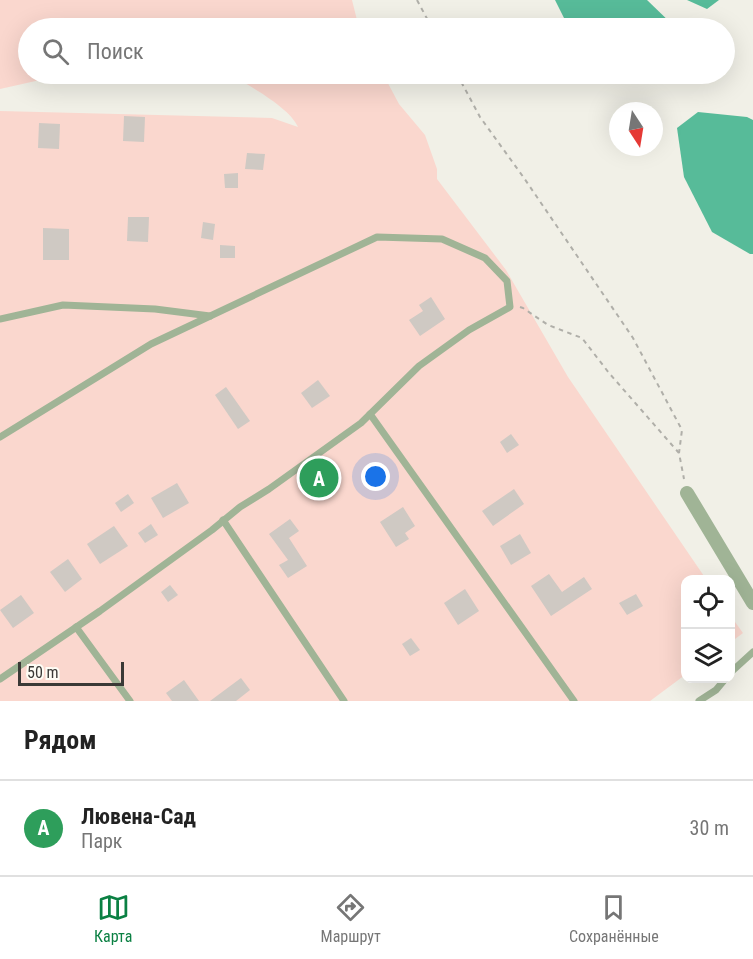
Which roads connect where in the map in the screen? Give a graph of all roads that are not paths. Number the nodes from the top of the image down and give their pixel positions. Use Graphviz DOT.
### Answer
graph roads {
  1 [pos="210,316"];
  2 [pos="0,319"];
  3 [pos="370,414"];
  4 [pos="0,437"];
  5 [pos="687,493"];
  6 [pos="223,520"];
  7 [pos="753,603"];
  8 [pos="76,627"];
  9 [pos="753,652"];
  10 [pos="735,668"];
  11 [pos="0,679"];
  12 [pos="722,683"];
  13 [pos="130,701"];
  14 [pos="344,701"];
  15 [pos="573,701"];
  16 [pos="699,701"];
  1 -- 2 [label="lane"];
  1 -- 3 [label="lane"];
  1 -- 4 [label="lane"];
  3 -- 6 [label="lane"];
  3 -- 15 [label="lane"];
  5 -- 7 [label="street"];
  6 -- 8 [label="lane"];
  6 -- 14 [label="lane"];
  8 -- 11 [label="lane"];
  8 -- 13 [label="lane"];
  9 -- 10 [label="lane"];
  12 -- 16 [label="lane"];
}
